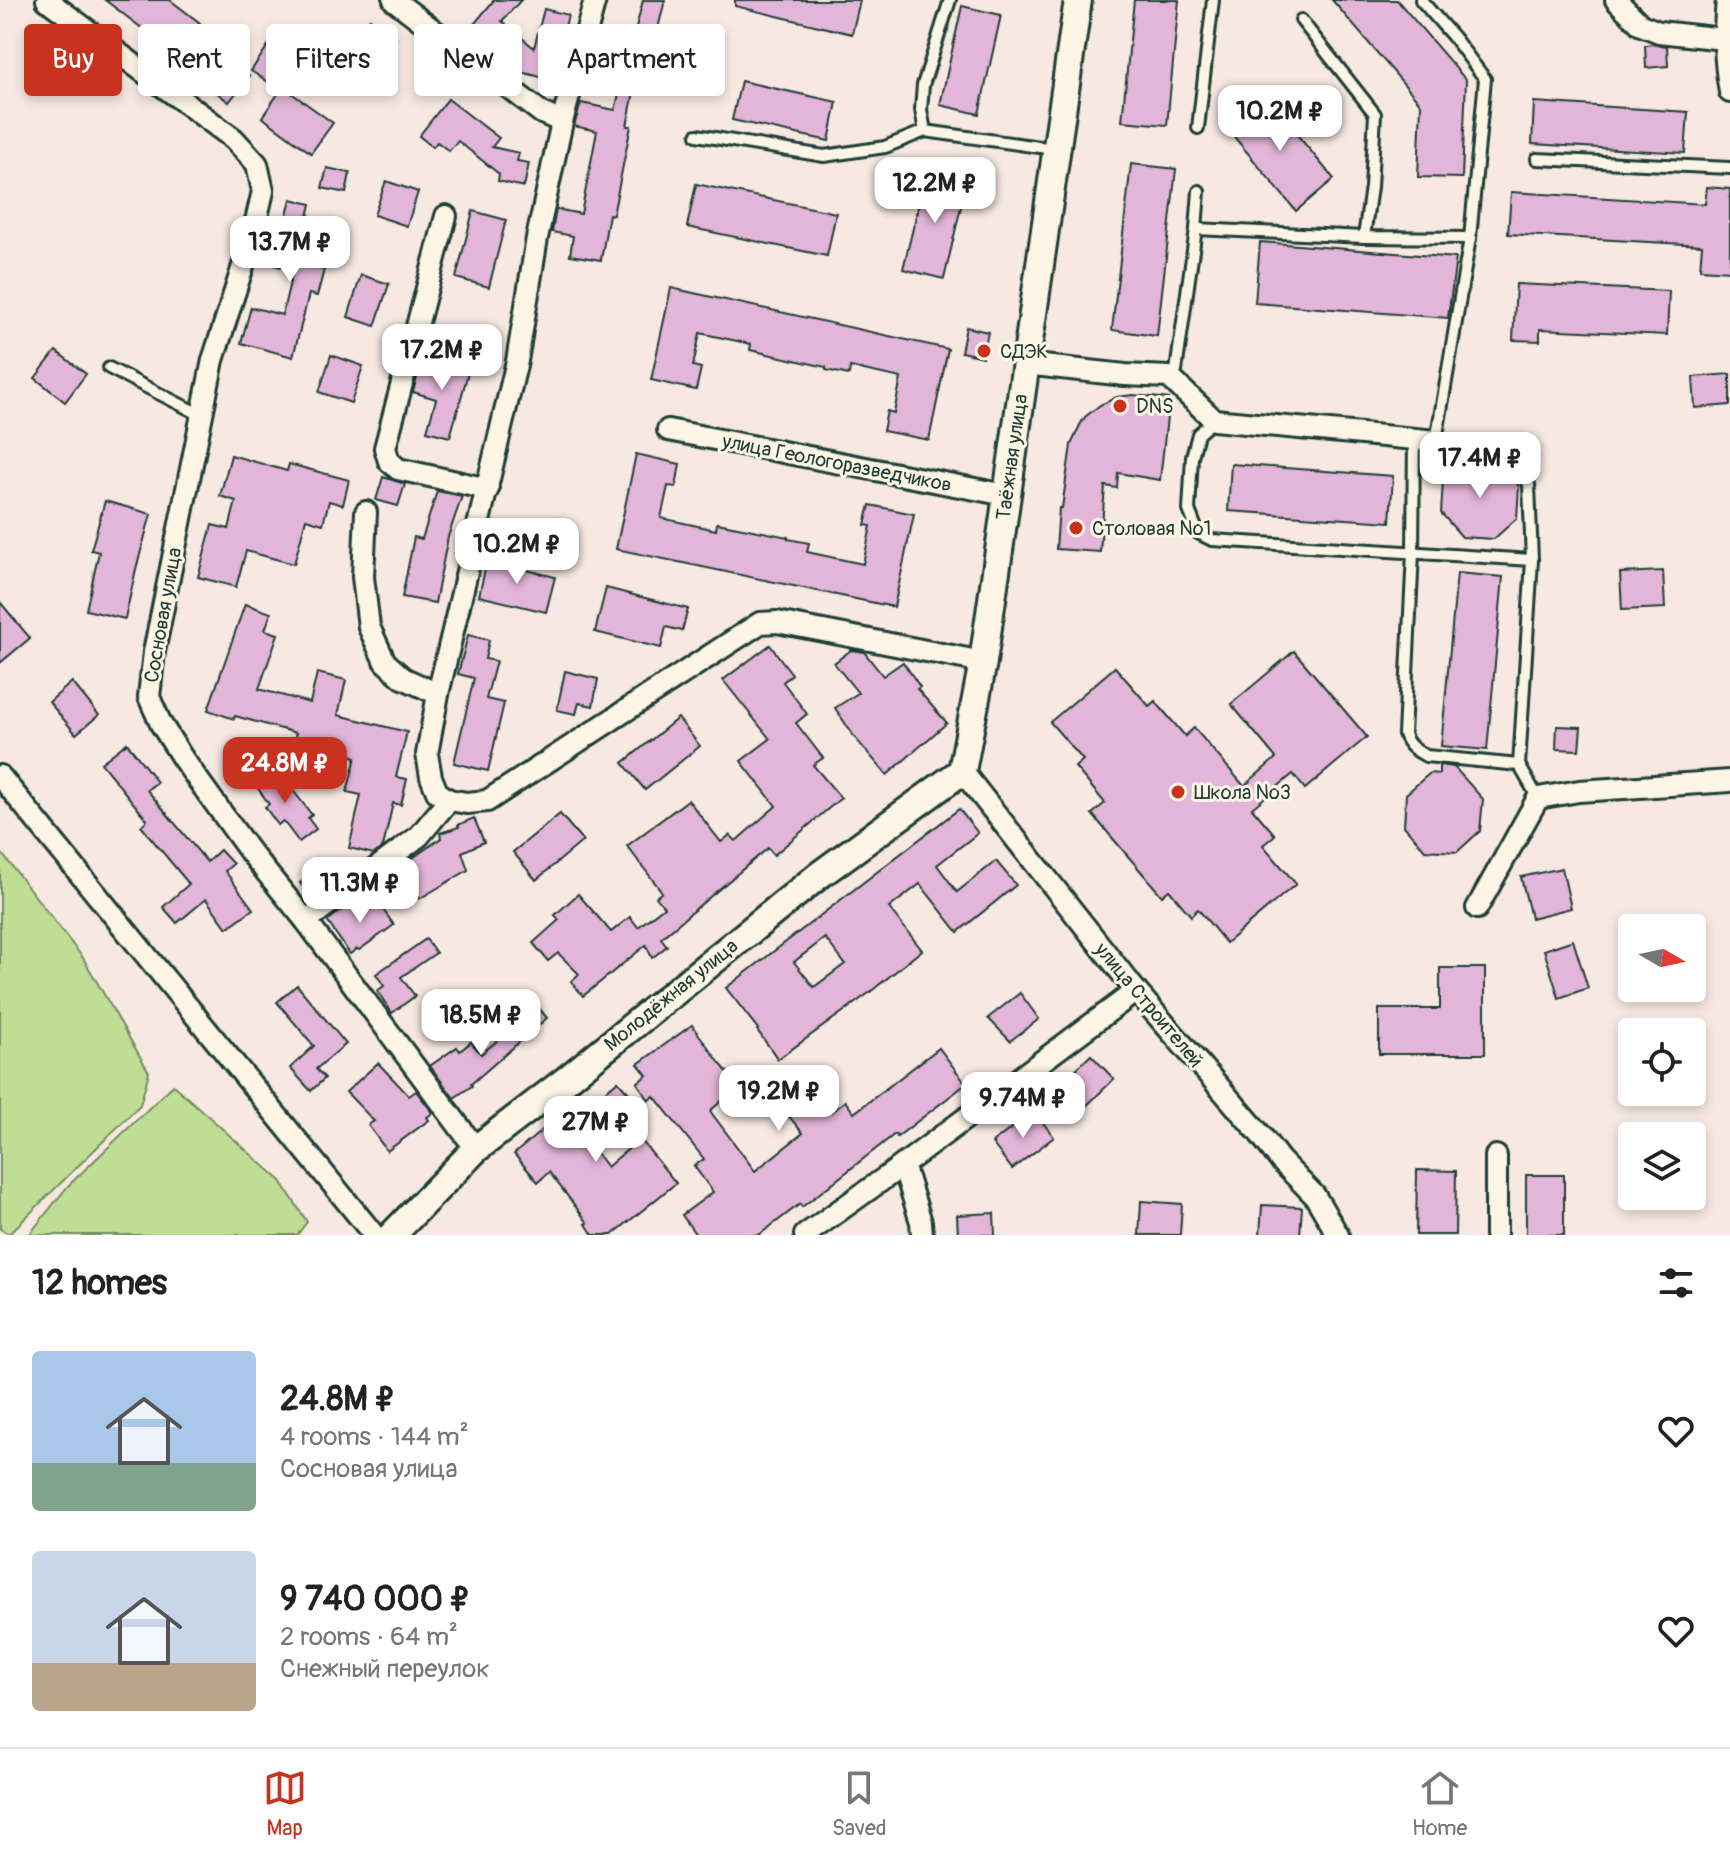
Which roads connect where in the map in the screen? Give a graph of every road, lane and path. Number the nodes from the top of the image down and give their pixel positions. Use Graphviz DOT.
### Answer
graph roads {
  1 [pos="47,0"];
  2 [pos="394,0"];
  3 [pos="595,0"];
  4 [pos="950,0"];
  5 [pos="1078,0"];
  6 [pos="1213,0"];
  7 [pos="1421,0"];
  8 [pos="1616,0"];
  9 [pos="1727,0"];
  10 [pos="1301,20"];
  11 [pos="1724,39"];
  12 [pos="1730,92"];
  13 [pos="562,122"];
  14 [pos="1198,128"];
  15 [pos="925,131"];
  16 [pos="697,135"];
  17 [pos="1056,150"];
  18 [pos="1537,159"];
  19 [pos="1730,168"];
  20 [pos="1199,191"];
  21 [pos="446,216"];
  22 [pos="1196,229"];
  23 [pos="1364,237"];
  24 [pos="1470,238"];
  25 [pos="1025,364"];
  26 [pos="109,368"];
  27 [pos="1169,377"];
  28 [pos="201,415"];
  29 [pos="1214,420"];
  30 [pos="668,430"];
  31 [pos="1414,438"];
  32 [pos="1436,441"];
  33 [pos="488,489"];
  34 [pos="1006,495"];
  35 [pos="366,512"];
  36 [pos="1413,553"];
  37 [pos="1532,560"];
  38 [pos="983,662"];
  39 [pos="438,694"];
  40 [pos="1519,765"];
  41 [pos="962,771"];
  42 [pos="0,776"];
  43 [pos="1730,781"];
  44 [pos="1538,798"];
  45 [pos="449,800"];
  46 [pos="1477,908"];
  47 [pos="306,921"];
  48 [pos="1136,991"];
  49 [pos="476,1149"];
  50 [pos="1496,1156"];
  51 [pos="903,1165"];
  52 [pos="405,1229"];
  53 [pos="374,1235"];
  54 [pos="805,1235"];
  55 [pos="922,1235"];
  56 [pos="1338,1235"];
  57 [pos="1496,1235"];
  1 -- 28 [label="street, Сосновая улица"];
  2 -- 13 [label="street"];
  3 -- 13 [label="street"];
  4 -- 15 [label="lane"];
  5 -- 17 [label="main road, Таёжная улица"];
  6 -- 14 [label="lane"];
  7 -- 24 [label="lane"];
  8 -- 11 [label="street"];
  9 -- 11 [label="street"];
  10 -- 23 [label="lane"];
  11 -- 12 [label="street"];
  13 -- 33 [label="street"];
  15 -- 16 [label="lane"];
  15 -- 17 [label="lane"];
  17 -- 25 [label="main road, Таёжная улица"];
  18 -- 19 [label="lane"];
  20 -- 22 [label="lane"];
  21 -- 33 [label="street"];
  22 -- 23 [label="lane"];
  22 -- 27 [label="lane"];
  23 -- 24 [label="lane"];
  24 -- 32 [label="lane"];
  25 -- 27 [label="street"];
  25 -- 34 [label="main road, Таёжная улица"];
  26 -- 28 [label="lane"];
  27 -- 29 [label="street"];
  28 -- 47 [label="street, Сосновая улица"];
  29 -- 31 [label="street"];
  29 -- 36 [label="lane"];
  30 -- 34 [label="street, улица Геологоразведчиков"];
  31 -- 32 [label="street"];
  31 -- 36 [label="lane"];
  32 -- 37 [label="lane"];
  33 -- 39 [label="street"];
  34 -- 38 [label="main road, Таёжная улица"];
  35 -- 39 [label="street"];
  36 -- 37 [label="lane"];
  36 -- 40 [label="lane"];
  37 -- 40 [label="lane"];
  38 -- 41 [label="main road, Таёжная улица"];
  38 -- 45 [label="street"];
  39 -- 45 [label="street"];
  40 -- 44 [label="lane"];
  41 -- 48 [label="street, улица Строителей"];
  41 -- 49 [label="main road, Молодёжная улица"];
  42 -- 53 [label="street"];
  43 -- 44 [label="street"];
  44 -- 46 [label="street"];
  45 -- 47 [label="street"];
  47 -- 49 [label="street, Сосновая улица"];
  48 -- 51 [label="street"];
  48 -- 56 [label="street, улица Строителей"];
  49 -- 52 [label="main road, Молодёжная улица"];
  50 -- 57 [label="street"];
  51 -- 54 [label="street"];
  51 -- 55 [label="street"];
}
